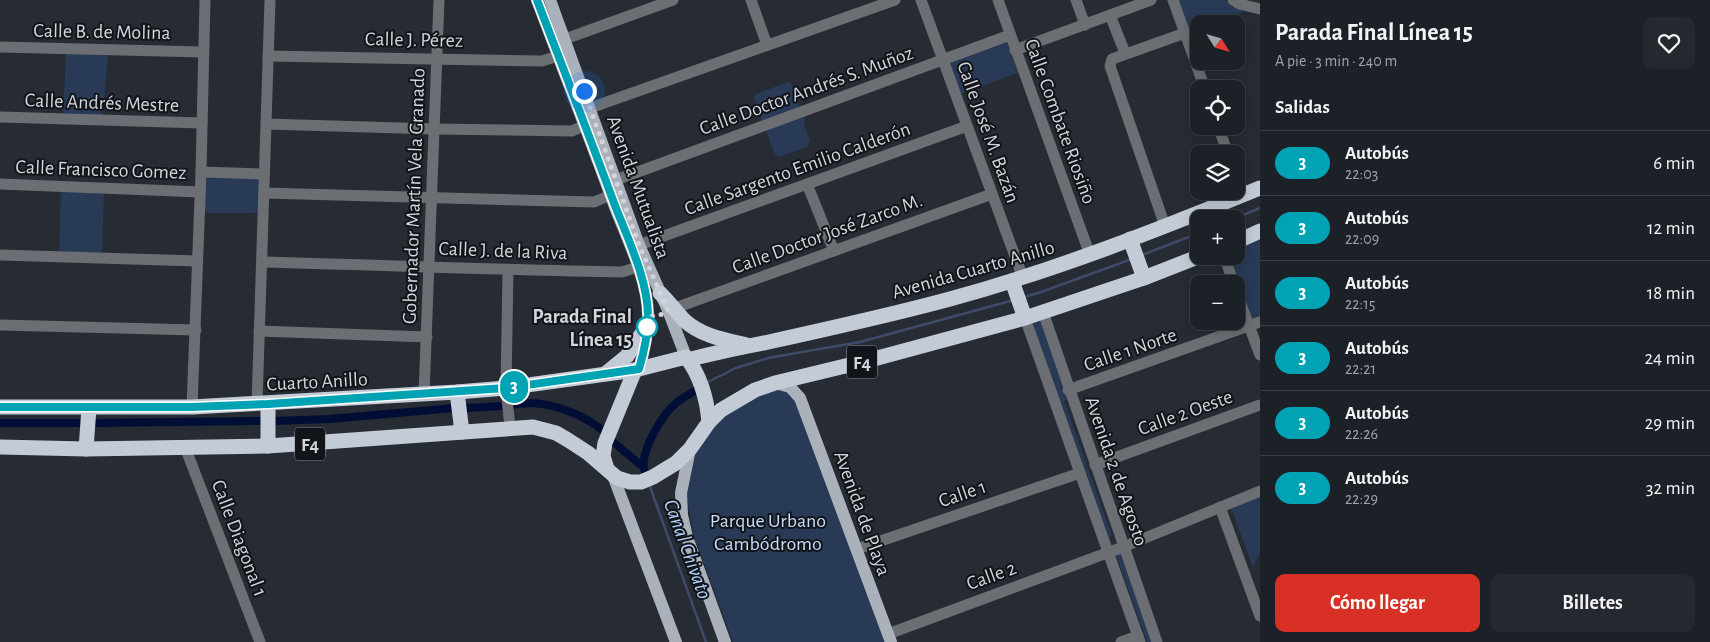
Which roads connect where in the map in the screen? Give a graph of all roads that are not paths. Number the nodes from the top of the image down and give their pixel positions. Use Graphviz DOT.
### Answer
graph roads {
  1 [pos="205,0"];
  2 [pos="270,0"];
  3 [pos="439,0"];
  4 [pos="537,0"];
  5 [pos="550,0"];
  6 [pos="673,0"];
  7 [pos="751,0"];
  8 [pos="894,0"];
  9 [pos="921,0"];
  10 [pos="998,0"];
  11 [pos="1076,0"];
  12 [pos="1148,0"];
  13 [pos="1173,0"];
  14 [pos="1233,0"];
  15 [pos="1260,9"];
  16 [pos="1110,15"];
  17 [pos="1085,25"];
  18 [pos="1185,33"];
  19 [pos="1010,35"];
  20 [pos="565,39"];
  21 [pos="767,45"];
  22 [pos="0,47"];
  23 [pos="1016,50"];
  24 [pos="203,52"];
  25 [pos="1125,53"];
  26 [pos="268,56"];
  27 [pos="558,56"];
  28 [pos="437,58"];
  29 [pos="943,59"];
  30 [pos="1202,80"];
  31 [pos="590,108"];
  32 [pos="0,118"];
  33 [pos="202,123"];
  34 [pos="266,124"];
  35 [pos="585,125"];
  36 [pos="967,126"];
  37 [pos="434,129"];
  38 [pos="201,172"];
  39 [pos="264,174"];
  40 [pos="616,180"];
  41 [pos="0,184"];
  42 [pos="807,184"];
  43 [pos="1260,188"];
  44 [pos="200,192"];
  45 [pos="264,194"];
  46 [pos="992,194"];
  47 [pos="1245,194"];
  48 [pos="611,195"];
  49 [pos="432,198"];
  50 [pos="1231,200"];
  51 [pos="1166,226"];
  52 [pos="1260,231"];
  53 [pos="1245,238"];
  54 [pos="1131,242"];
  55 [pos="639,245"];
  56 [pos="834,251"];
  57 [pos="0,255"];
  58 [pos="1090,255"];
  59 [pos="1190,259"];
  60 [pos="197,261"];
  61 [pos="262,262"];
  62 [pos="429,266"];
  63 [pos="638,267"];
  64 [pos="508,270"];
  65 [pos="1142,274"];
  66 [pos="1016,282"];
  67 [pos="660,292"];
  68 [pos="1245,307"];
  69 [pos="671,309"];
  70 [pos="1042,312"];
  71 [pos="1023,314"];
  72 [pos="647,321"];
  73 [pos="0,325"];
  74 [pos="1255,325"];
  75 [pos="196,330"];
  76 [pos="259,331"];
  77 [pos="427,337"];
  78 [pos="750,346"];
  79 [pos="1260,355"];
  80 [pos="687,358"];
  81 [pos="637,369"];
  82 [pos="814,373"];
  83 [pos="604,374"];
  84 [pos="775,383"];
  85 [pos="1068,390"];
  86 [pos="507,393"];
  87 [pos="424,394"];
  88 [pos="800,398"];
  89 [pos="458,404"];
  90 [pos="1260,405"];
  91 [pos="0,406"];
  92 [pos="192,407"];
  93 [pos="88,413"];
  94 [pos="265,413"];
  95 [pos="708,422"];
  96 [pos="510,428"];
  97 [pos="462,432"];
  98 [pos="87,443"];
  99 [pos="268,446"];
  100 [pos="0,447"];
  101 [pos="184,448"];
  102 [pos="690,449"];
  103 [pos="1095,465"];
  104 [pos="609,471"];
  105 [pos="1080,474"];
  106 [pos="1260,491"];
  107 [pos="1220,507"];
  108 [pos="1123,547"];
  109 [pos="857,549"];
  110 [pos="1108,552"];
  111 [pos="1260,616"];
  112 [pos="889,638"];
  113 [pos="1139,639"];
  114 [pos="260,642"];
  115 [pos="676,642"];
  116 [pos="725,642"];
  117 [pos="1121,642"];
  118 [pos="1157,642"];
  1 -- 24 [label="street"];
  2 -- 26 [label="street"];
  3 -- 28 [label="street, Gobernador Martín Vela Granado"];
  4 -- 27 [label="main road, Avenida Mutualista"];
  5 -- 20 [label="main road, Avenida Mutualista"];
  6 -- 20 [label="street"];
  7 -- 21 [label="street"];
  8 -- 21 [label="street"];
  9 -- 29 [label="street, Calle José M. Bazán"];
  10 -- 19 [label="street, Calle Combate Riosiño"];
  11 -- 17 [label="street"];
  12 -- 16 [label="street"];
  13 -- 18 [label="street"];
  14 -- 15 [label="street"];
  16 -- 17 [label="street"];
  16 -- 25 [label="street"];
  17 -- 23 [label="street"];
  18 -- 25 [label="street"];
  18 -- 30 [label="street"];
  19 -- 23 [label="street, Calle Combate Riosiño"];
  19 -- 29 [label="street, Calle Doctor Andrés S. Muñoz"];
  20 -- 31 [label="main road, Avenida Mutualista"];
  21 -- 31 [label="street"];
  22 -- 24 [label="street, Calle B. de Molina"];
  23 -- 58 [label="street, Calle Combate Riosiño"];
  24 -- 33 [label="street"];
  25 -- 51 [label="street"];
  26 -- 28 [label="street, Calle J. Pérez"];
  26 -- 34 [label="street"];
  27 -- 28 [label="street, Calle J. Pérez"];
  27 -- 35 [label="main road, Avenida Mutualista"];
  28 -- 37 [label="street, Gobernador Martín Vela Granado"];
  29 -- 36 [label="street, Calle José M. Bazán"];
  29 -- 40 [label="street, Calle Doctor Andrés S. Muñoz"];
  31 -- 40 [label="main road, Avenida Mutualista"];
  32 -- 33 [label="street, Calle Andrés Mestre"];
  33 -- 38 [label="street"];
  34 -- 37 [label="street"];
  34 -- 39 [label="street"];
  35 -- 37 [label="street"];
  35 -- 48 [label="main road, Avenida Mutualista"];
  36 -- 42 [label="street, Calle Sargento Emilio Calderón"];
  36 -- 46 [label="street, Calle José M. Bazán"];
  37 -- 49 [label="street, Gobernador Martín Vela Granado"];
  38 -- 39 [label="street"];
  38 -- 44 [label="street"];
  39 -- 45 [label="street"];
  40 -- 55 [label="main road, Avenida Mutualista"];
  41 -- 44 [label="street, Calle Francisco Gomez"];
  42 -- 55 [label="street, Calle Sargento Emilio Calderón"];
  42 -- 56 [label="street"];
  43 -- 47 [label="highway, Avenida Cuarto Anillo / F4"];
  44 -- 60 [label="street"];
  45 -- 49 [label="street"];
  45 -- 61 [label="street"];
  46 -- 56 [label="street, Calle Doctor José Zarco M."];
  46 -- 66 [label="street, Calle José M. Bazán"];
  48 -- 49 [label="street"];
  48 -- 63 [label="main road, Avenida Mutualista"];
  49 -- 62 [label="street, Gobernador Martín Vela Granado"];
  50 -- 51 [label="highway, Avenida Cuarto Anillo / F4"];
  51 -- 54 [label="highway, Avenida Cuarto Anillo / F4"];
  52 -- 53 [label="highway"];
  54 -- 58 [label="highway, Avenida Cuarto Anillo / F4"];
  54 -- 65 [label="highway"];
  55 -- 67 [label="main road, Avenida Mutualista"];
  56 -- 69 [label="street, Calle Doctor José Zarco M."];
  57 -- 60 [label="street"];
  58 -- 66 [label="highway, Avenida Cuarto Anillo / F4"];
  59 -- 65 [label="highway, F4"];
  60 -- 75 [label="street"];
  61 -- 62 [label="street, Calle J. de la Riva"];
  61 -- 76 [label="street"];
  62 -- 64 [label="street, Calle J. de la Riva"];
  62 -- 77 [label="street, Gobernador Martín Vela Granado"];
  63 -- 64 [label="street, Calle J. de la Riva"];
  63 -- 72 [label="main road, Avenida Mutualista"];
  64 -- 86 [label="street"];
  65 -- 70 [label="highway, F4"];
  66 -- 71 [label="highway"];
  66 -- 78 [label="highway, Avenida Cuarto Anillo / F4"];
  67 -- 69 [label="highway"];
  68 -- 74 [label="street"];
  69 -- 72 [label="main road"];
  69 -- 78 [label="highway"];
  69 -- 80 [label="main road"];
  70 -- 71 [label="highway, F4"];
  70 -- 85 [label="street, Avenida 2 de Agosto"];
  71 -- 82 [label="highway, F4"];
  71 -- 105 [label="street, Avenida 2 de Agosto"];
  72 -- 81 [label="main road, Avenida Mutualista"];
  72 -- 83 [label="highway"];
  73 -- 75 [label="street"];
  74 -- 79 [label="street"];
  74 -- 85 [label="street, Calle 1 Norte"];
  75 -- 92 [label="street"];
  76 -- 77 [label="street"];
  76 -- 94 [label="street"];
  77 -- 87 [label="street, Gobernador Martín Vela Granado"];
  78 -- 80 [label="highway, Avenida Cuarto Anillo / F4"];
  80 -- 81 [label="highway, F4"];
  80 -- 95 [label="highway"];
  81 -- 83 [label="highway, Cuarto Anillo / F4"];
  81 -- 104 [label="highway"];
  82 -- 84 [label="highway, F4"];
  82 -- 88 [label="main road"];
  83 -- 86 [label="highway, Cuarto Anillo / F4"];
  84 -- 88 [label="main road"];
  84 -- 95 [label="highway, F4"];
  85 -- 103 [label="street, Avenida 2 de Agosto"];
  86 -- 89 [label="highway, Cuarto Anillo / F4"];
  86 -- 96 [label="street"];
  87 -- 89 [label="highway, Cuarto Anillo / F4"];
  87 -- 94 [label="highway, Cuarto Anillo / F4"];
  88 -- 109 [label="main road, Avenida de Playa"];
  89 -- 97 [label="highway"];
  90 -- 103 [label="street, Calle 2 Oeste"];
  91 -- 93 [label="highway, Cuarto Anillo / F4"];
  92 -- 93 [label="highway, Cuarto Anillo / F4"];
  92 -- 94 [label="highway, Cuarto Anillo / F4"];
  93 -- 98 [label="highway"];
  94 -- 99 [label="highway"];
  95 -- 102 [label="highway, F4"];
  96 -- 97 [label="highway, F4"];
  96 -- 104 [label="highway, F4"];
  97 -- 99 [label="highway, F4"];
  98 -- 100 [label="highway, F4"];
  98 -- 101 [label="highway, F4"];
  99 -- 101 [label="highway, F4"];
  101 -- 114 [label="street, Calle Diagonal 1"];
  102 -- 104 [label="highway, F4"];
  102 -- 116 [label="main road"];
  103 -- 108 [label="street, Avenida 2 de Agosto"];
  104 -- 115 [label="main road"];
  105 -- 109 [label="street, Calle 1"];
  105 -- 110 [label="street, Avenida 2 de Agosto"];
  106 -- 107 [label="street, Calle 2"];
  107 -- 108 [label="street, Calle 2"];
  107 -- 111 [label="street"];
  108 -- 110 [label="street, Calle 2"];
  108 -- 118 [label="street, Avenida 2 de Agosto"];
  109 -- 112 [label="main road, Avenida de Playa"];
  110 -- 112 [label="street, Calle 2"];
  110 -- 113 [label="street, Avenida 2 de Agosto"];
  113 -- 117 [label="street"];
}
